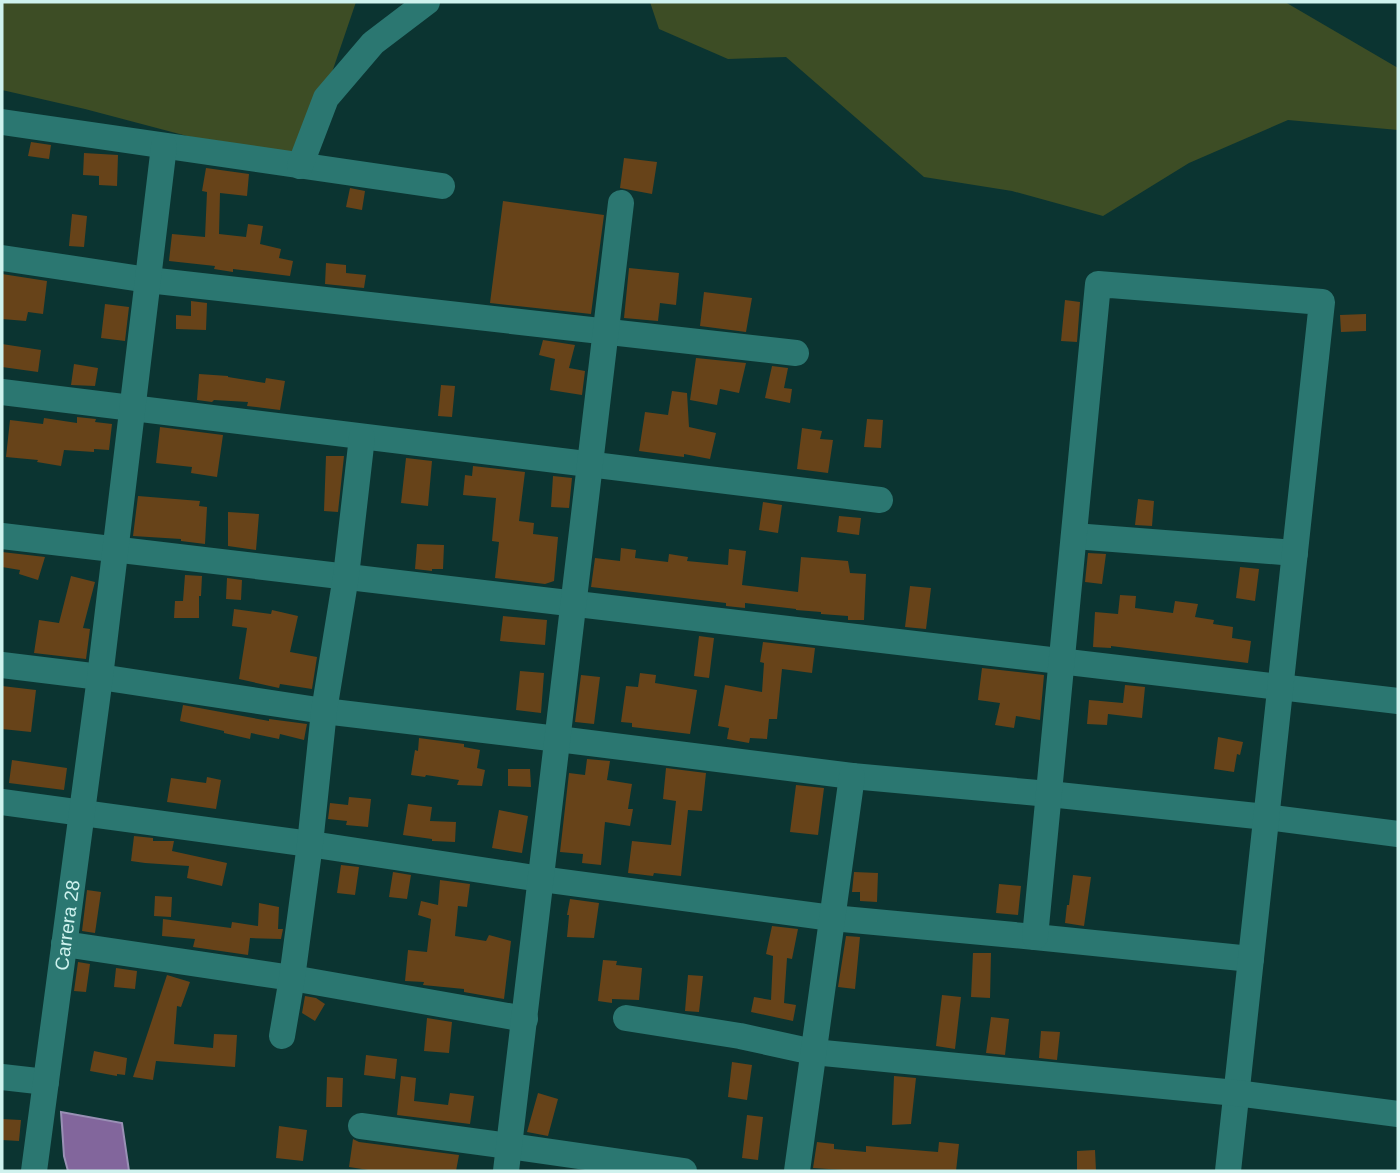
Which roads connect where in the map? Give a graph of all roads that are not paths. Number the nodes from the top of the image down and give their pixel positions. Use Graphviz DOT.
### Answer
graph roads {
  1 [pos="427,2"];
  2 [pos="2,122"];
  3 [pos="164,146"];
  4 [pos="300,166"];
  5 [pos="442,186"];
  6 [pos="621,203"];
  7 [pos="2,258"];
  8 [pos="148,280"];
  9 [pos="606,332"];
  10 [pos="796,353"];
  11 [pos="2,392"];
  12 [pos="133,409"];
  13 [pos="362,437"];
  14 [pos="590,465"];
  15 [pos="880,500"];
  16 [pos="2,536"];
  17 [pos="1074,536"];
  18 [pos="116,549"];
  19 [pos="1295,553"];
  20 [pos="346,576"];
  21 [pos="574,603"];
  22 [pos="1062,661"];
  23 [pos="2,665"];
  24 [pos="100,677"];
  25 [pos="1280,687"];
  26 [pos="1398,701"];
  27 [pos="324,711"];
  28 [pos="558,739"];
  29 [pos="852,776"];
  30 [pos="1049,794"];
  31 [pos="2,802"];
  32 [pos="81,812"];
  33 [pos="1266,817"];
  34 [pos="1398,834"];
  35 [pos="310,844"];
  36 [pos="541,879"];
  37 [pos="832,918"];
  38 [pos="1035,937"];
  39 [pos="64,944"];
  40 [pos="1251,959"];
  41 [pos="292,978"];
  42 [pos="626,1018"];
  43 [pos="524,1019"];
  44 [pos="282,1036"];
  45 [pos="813,1052"];
  46 [pos="2,1077"];
  47 [pos="46,1082"];
  48 [pos="1236,1093"];
  49 [pos="1398,1114"];
  50 [pos="361,1126"];
  51 [pos="508,1158"];
  52 [pos="34,1171"];
  53 [pos="684,1171"];
  54 [pos="797,1171"];
  55 [pos="1228,1171"];
  1 -- 4 [label="street"];
  2 -- 3 [label="street"];
  3 -- 4 [label="street"];
  3 -- 8 [label="street, Carrera 28"];
  4 -- 5 [label="street"];
  6 -- 9 [label="street"];
  7 -- 8 [label="street"];
  8 -- 9 [label="street"];
  8 -- 12 [label="street, Carrera 28"];
  9 -- 10 [label="street"];
  9 -- 14 [label="street"];
  11 -- 12 [label="street"];
  12 -- 13 [label="street"];
  12 -- 18 [label="street, Carrera 28"];
  13 -- 14 [label="street"];
  13 -- 20 [label="street"];
  14 -- 15 [label="street"];
  14 -- 21 [label="street"];
  16 -- 18 [label="street"];
  17 -- 19 [label="street"];
  17 -- 19 [label="street"];
  17 -- 22 [label="street"];
  18 -- 20 [label="street"];
  18 -- 24 [label="street, Carrera 28"];
  19 -- 25 [label="street"];
  20 -- 21 [label="street"];
  20 -- 27 [label="street"];
  21 -- 22 [label="street"];
  21 -- 28 [label="street"];
  22 -- 25 [label="street"];
  22 -- 30 [label="street"];
  23 -- 24 [label="street"];
  24 -- 27 [label="street"];
  24 -- 32 [label="street, Carrera 28"];
  25 -- 26 [label="street"];
  25 -- 33 [label="street"];
  27 -- 28 [label="street"];
  27 -- 35 [label="street"];
  28 -- 29 [label="street"];
  28 -- 36 [label="street"];
  29 -- 30 [label="street"];
  29 -- 37 [label="street"];
  30 -- 33 [label="street"];
  30 -- 38 [label="street"];
  31 -- 32 [label="street"];
  32 -- 35 [label="street"];
  32 -- 39 [label="street, Carrera 28"];
  33 -- 34 [label="street"];
  33 -- 40 [label="street"];
  35 -- 36 [label="street"];
  35 -- 41 [label="street"];
  36 -- 37 [label="street"];
  36 -- 43 [label="street"];
  37 -- 38 [label="street"];
  37 -- 45 [label="street"];
  38 -- 40 [label="street"];
  39 -- 41 [label="street"];
  39 -- 47 [label="street, Carrera 28"];
  40 -- 48 [label="street"];
  41 -- 43 [label="street"];
  41 -- 44 [label="street"];
  42 -- 45 [label="street"];
  43 -- 51 [label="street"];
  45 -- 48 [label="street"];
  45 -- 54 [label="street"];
  46 -- 47 [label="street"];
  47 -- 52 [label="street, Carrera 28"];
  48 -- 49 [label="street"];
  48 -- 55 [label="street"];
  50 -- 51 [label="street"];
  51 -- 53 [label="street"];
}
